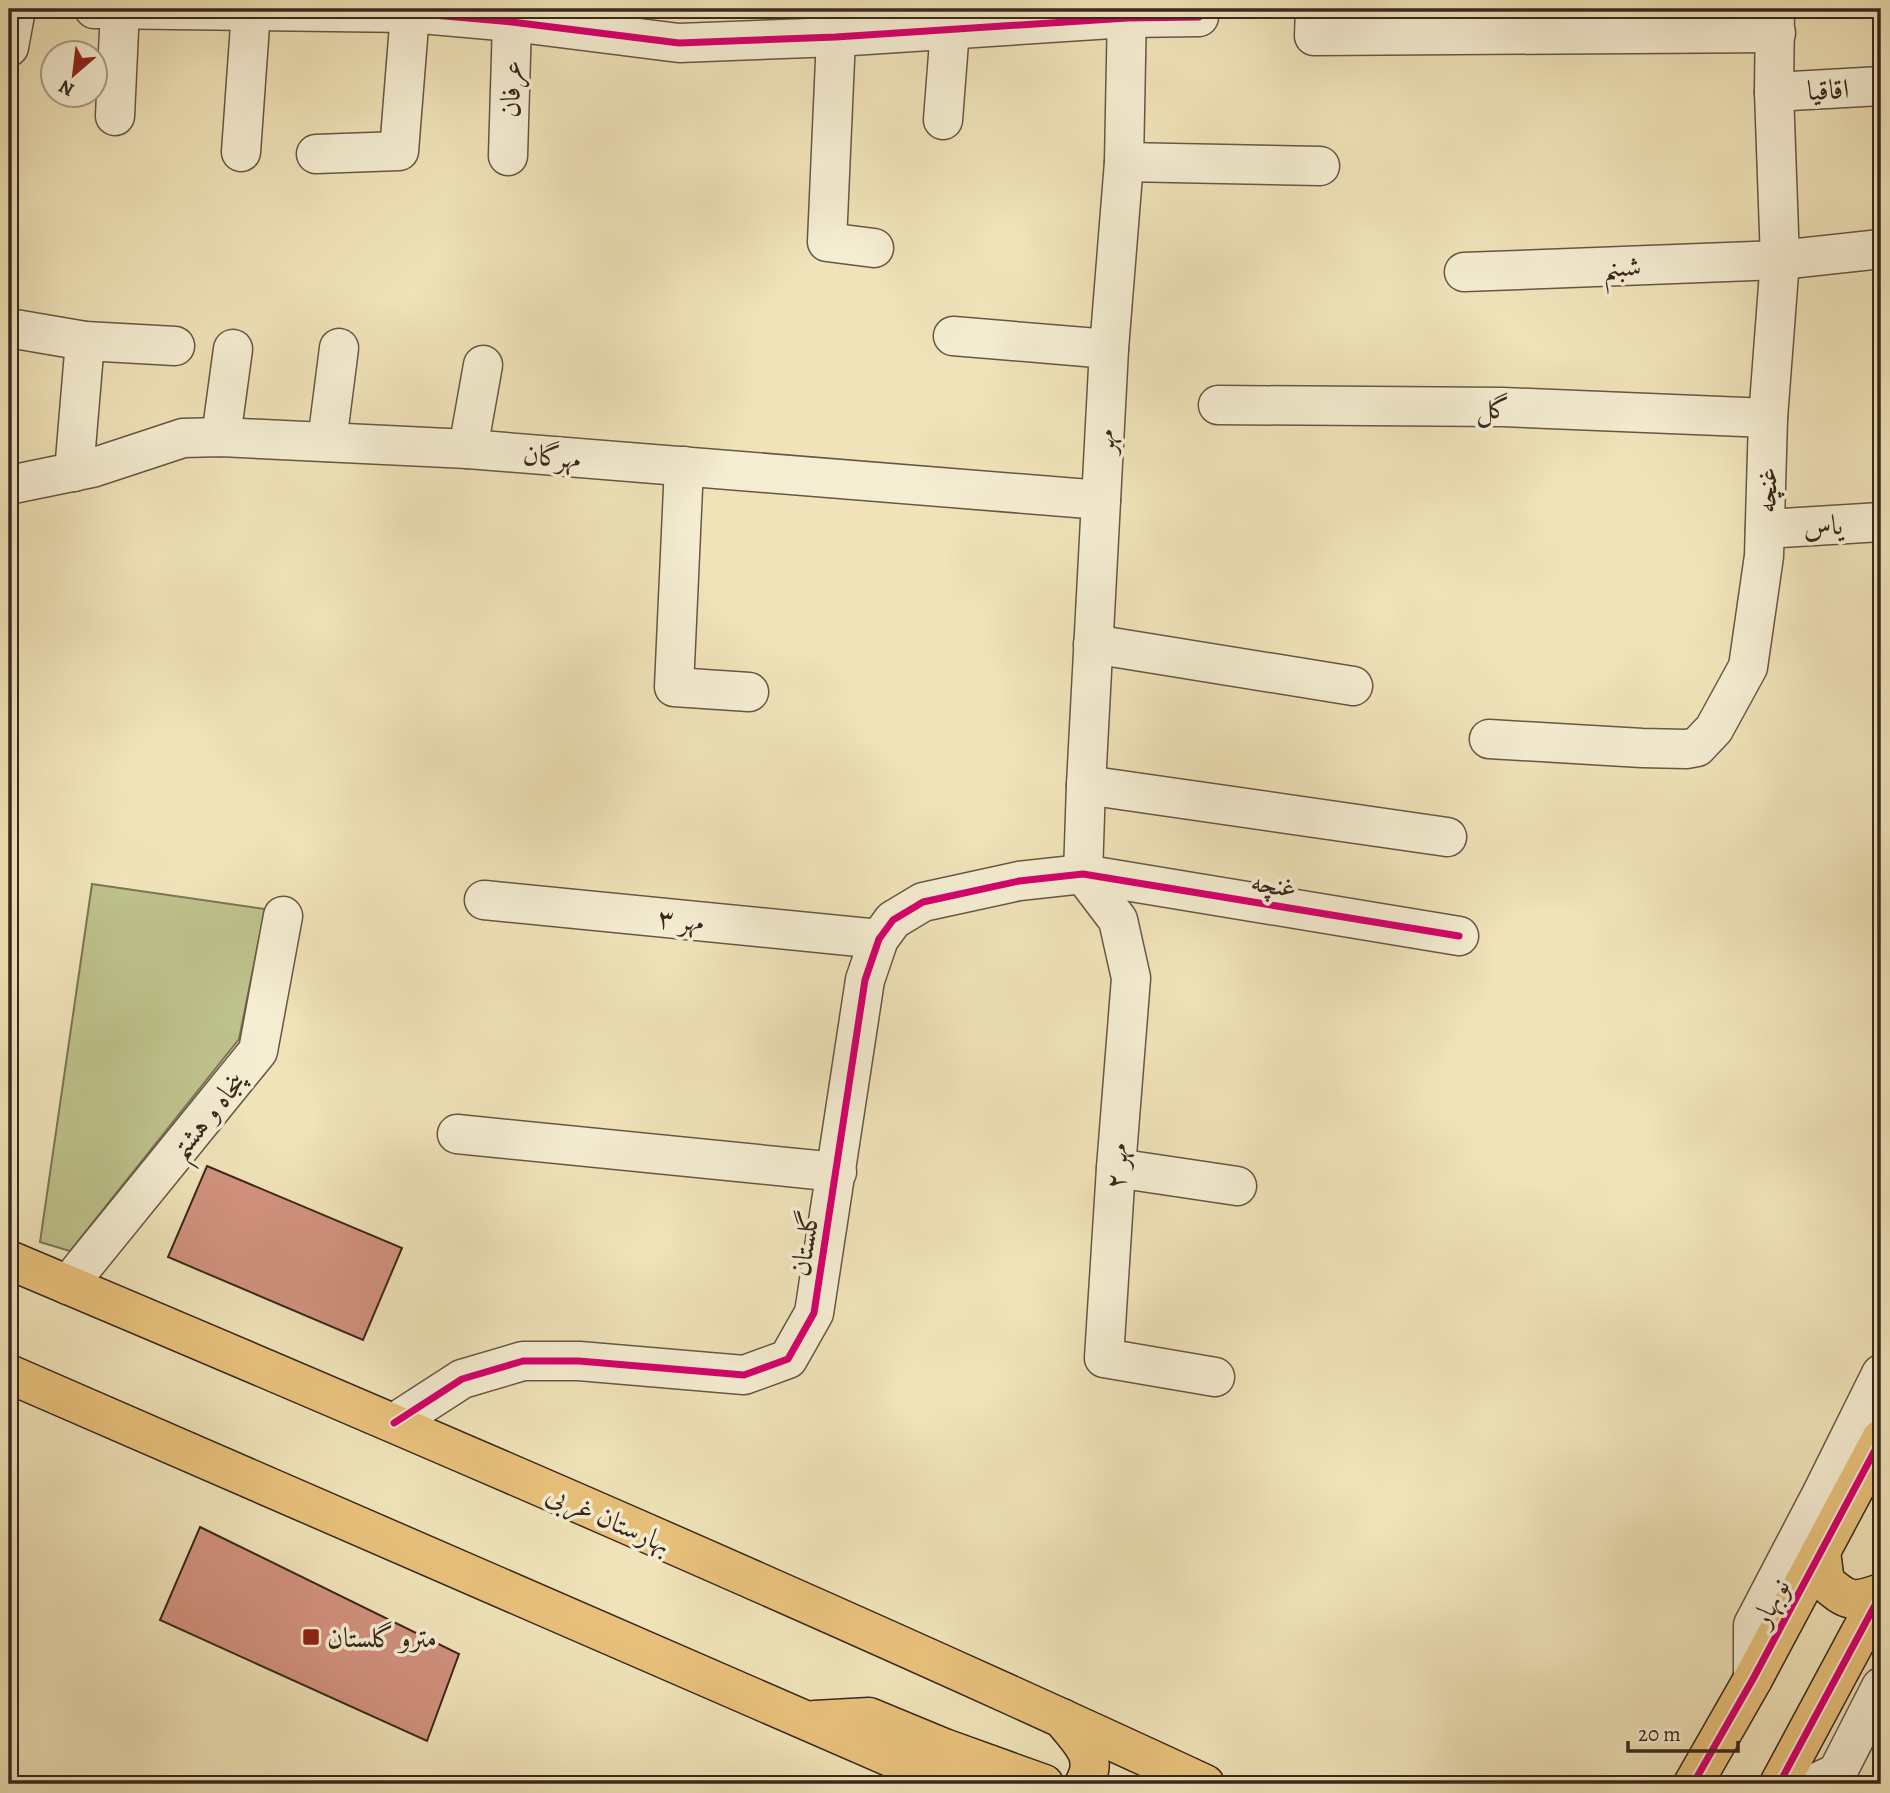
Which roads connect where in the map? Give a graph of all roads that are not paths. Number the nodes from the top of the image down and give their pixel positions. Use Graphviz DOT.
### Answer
graph roads {
  1 [pos="16,9"];
  2 [pos="94,9"];
  3 [pos="120,9"];
  4 [pos="251,11"];
  5 [pos="410,13"];
  6 [pos="1127,13"];
  7 [pos="1199,18"];
  8 [pos="1776,21"];
  9 [pos="512,22"];
  10 [pos="1314,22"];
  11 [pos="1501,22"];
  12 [pos="950,29"];
  13 [pos="836,37"];
  14 [pos="9,47"];
  15 [pos="1881,86"];
  16 [pos="1774,92"];
  17 [pos="115,116"];
  18 [pos="943,120"];
  19 [pos="241,152"];
  20 [pos="316,154"];
  21 [pos="508,156"];
  22 [pos="1124,162"];
  23 [pos="1320,166"];
  24 [pos="874,248"];
  25 [pos="1881,249"];
  26 [pos="1780,260"];
  27 [pos="1464,272"];
  28 [pos="9,328"];
  29 [pos="953,336"];
  30 [pos="85,341"];
  31 [pos="175,346"];
  32 [pos="339,348"];
  33 [pos="233,349"];
  34 [pos="1109,349"];
  35 [pos="483,365"];
  36 [pos="1218,405"];
  37 [pos="1768,418"];
  38 [pos="221,437"];
  39 [pos="327,442"];
  40 [pos="468,449"];
  41 [pos="684,466"];
  42 [pos="74,472"];
  43 [pos="9,485"];
  44 [pos="1101,500"];
  45 [pos="1881,522"];
  46 [pos="1765,529"];
  47 [pos="1093,644"];
  48 [pos="1353,686"];
  49 [pos="749,692"];
  50 [pos="1489,739"];
  51 [pos="1086,785"];
  52 [pos="1447,836"];
  53 [pos="1083,874"];
  54 [pos="484,900"];
  55 [pos="283,916"];
  56 [pos="1459,936"];
  57 [pos="879,939"];
  58 [pos="457,1134"];
  59 [pos="1116,1168"];
  60 [pos="837,1172"];
  61 [pos="1237,1186"];
  62 [pos="9,1260"];
  63 [pos="68,1285"];
  64 [pos="9,1374"];
  65 [pos="1881,1374"];
  66 [pos="1215,1377"];
  67 [pos="394,1423"];
  68 [pos="1881,1439"];
  69 [pos="1821,1552"];
  70 [pos="1881,1593"];
  71 [pos="1753,1679"];
  72 [pos="1881,1687"];
  73 [pos="1062,1718"];
  74 [pos="809,1721"];
  75 [pos="952,1784"];
  76 [pos="1044,1784"];
  77 [pos="1084,1784"];
  78 [pos="1205,1784"];
  79 [pos="1693,1784"];
  80 [pos="1779,1784"];
  81 [pos="1813,1784"];
  1 -- 14 [label="street"];
  2 -- 3 [label="street"];
  3 -- 4 [label="street"];
  3 -- 17 [label="street"];
  4 -- 5 [label="street"];
  4 -- 19 [label="street"];
  5 -- 9 [label="street"];
  5 -- 20 [label="street"];
  6 -- 7 [label="street"];
  6 -- 12 [label="street"];
  6 -- 22 [label="street, مهر"];
  8 -- 11 [label="street"];
  8 -- 16 [label="street, غنچه"];
  9 -- 13 [label="street"];
  9 -- 21 [label="street, عرفان"];
  10 -- 11 [label="street"];
  12 -- 13 [label="street"];
  12 -- 18 [label="street"];
  13 -- 24 [label="street"];
  15 -- 16 [label="street, اقاقیا"];
  16 -- 26 [label="street, غنچه"];
  22 -- 23 [label="street"];
  22 -- 34 [label="street, مهر"];
  25 -- 26 [label="street, شبنم"];
  26 -- 27 [label="street, شبنم"];
  26 -- 37 [label="street, غنچه"];
  28 -- 30 [label="street"];
  29 -- 34 [label="street"];
  30 -- 31 [label="street"];
  30 -- 42 [label="street"];
  32 -- 39 [label="street"];
  33 -- 38 [label="street"];
  34 -- 44 [label="street, مهر"];
  35 -- 40 [label="street"];
  36 -- 37 [label="street, گل"];
  37 -- 46 [label="street, غنچه"];
  38 -- 39 [label="street, مهرگان"];
  38 -- 42 [label="street, مهرگان"];
  39 -- 40 [label="street, مهرگان"];
  40 -- 41 [label="street, مهرگان"];
  41 -- 44 [label="street, مهرگان"];
  41 -- 49 [label="street"];
  42 -- 43 [label="street, مهرگان"];
  44 -- 47 [label="street, مهر"];
  45 -- 46 [label="street, یاس"];
  46 -- 50 [label="street, غنچه"];
  47 -- 48 [label="street"];
  47 -- 51 [label="street, مهر"];
  51 -- 52 [label="street"];
  51 -- 53 [label="street, مهر"];
  53 -- 56 [label="street, غنچه"];
  53 -- 57 [label="street, گلستان"];
  53 -- 59 [label="street, مهر ۲"];
  54 -- 57 [label="street, مهر ۳"];
  55 -- 63 [label="street, پنجاه و هشتم"];
  57 -- 60 [label="street, گلستان"];
  58 -- 60 [label="street"];
  59 -- 61 [label="street"];
  59 -- 66 [label="street, مهر ۲"];
  60 -- 67 [label="street, گلستان"];
  62 -- 63 [label="main road, بهارستان غربی"];
  63 -- 67 [label="main road, بهارستان غربی"];
  64 -- 74 [label="main road"];
  65 -- 71 [label="street"];
  67 -- 73 [label="main road, بهارستان غربی"];
  68 -- 69 [label="main road, نوبهار"];
  69 -- 70 [label="main road"];
  69 -- 71 [label="main road, نوبهار"];
  70 -- 80 [label="main road"];
  71 -- 79 [label="main road, نوبهار"];
  72 -- 81 [label="street"];
  73 -- 77 [label="main road"];
  73 -- 78 [label="main road, بهارستان غربی"];
  74 -- 75 [label="main road"];
  74 -- 76 [label="main road"];
}
